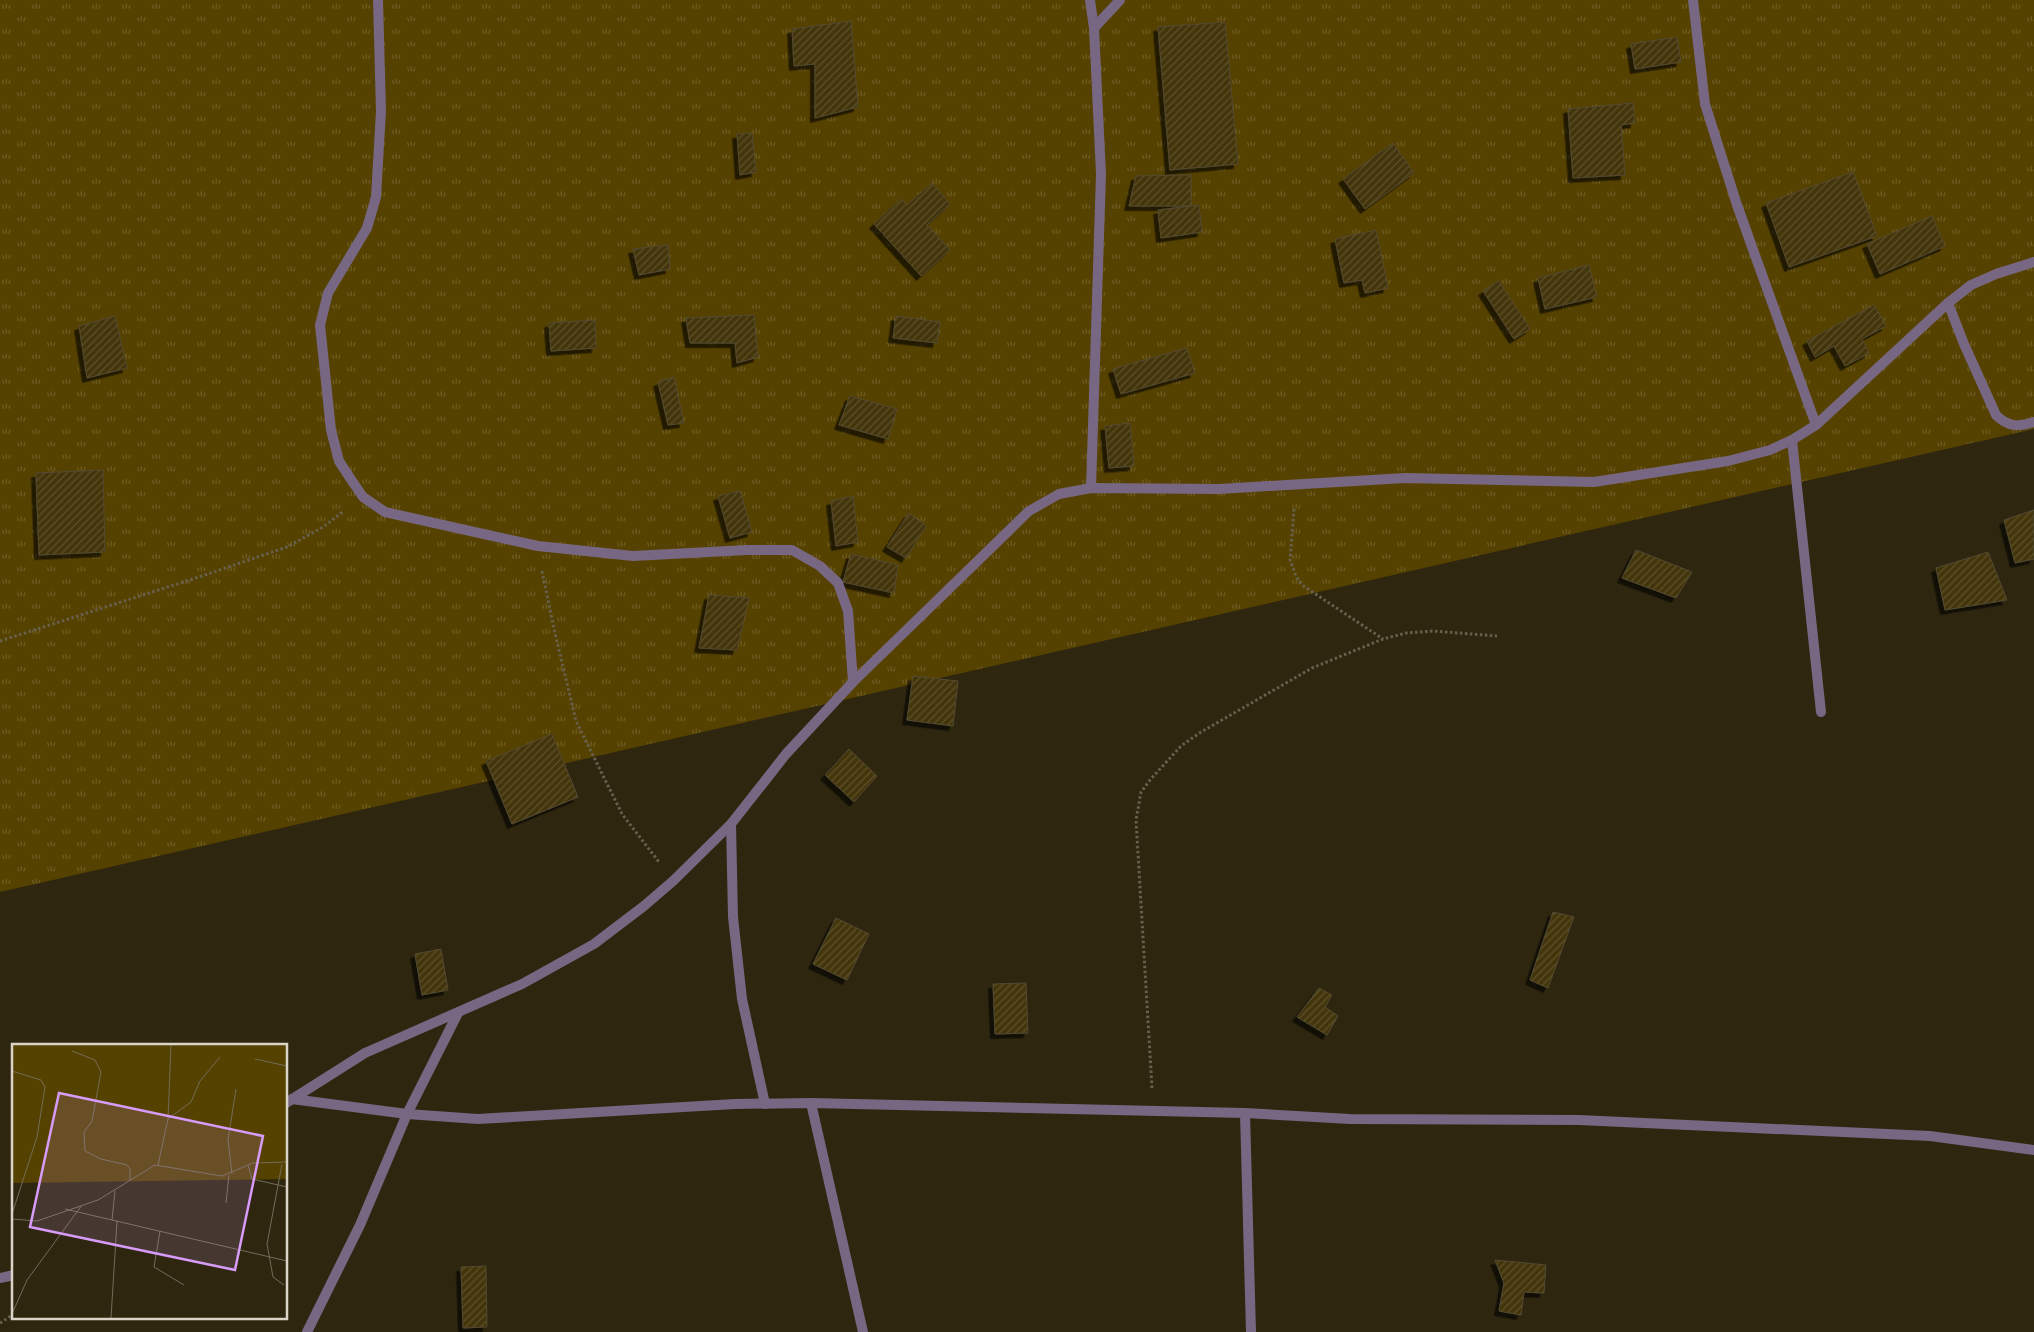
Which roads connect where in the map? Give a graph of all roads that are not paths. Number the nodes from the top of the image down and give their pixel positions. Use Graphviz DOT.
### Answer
graph roads {
  1 [pos="378,0"];
  2 [pos="1090,0"];
  3 [pos="1120,0"];
  4 [pos="1693,0"];
  5 [pos="1094,28"];
  6 [pos="2034,262"];
  7 [pos="1948,303"];
  8 [pos="2034,422"];
  9 [pos="1816,425"];
  10 [pos="1792,440"];
  11 [pos="1091,488"];
  12 [pos="852,682"];
  13 [pos="1821,712"];
  14 [pos="731,824"];
  15 [pos="458,1013"];
  16 [pos="289,1101"];
  17 [pos="810,1103"];
  18 [pos="765,1104"];
  19 [pos="1245,1113"];
  20 [pos="407,1114"];
  21 [pos="2034,1150"];
  22 [pos="307,1332"];
  23 [pos="863,1332"];
  24 [pos="1251,1332"];
  1 -- 12 [label="street"];
  2 -- 5 [label="street"];
  3 -- 5 [label="street"];
  4 -- 9 [label="street"];
  5 -- 11 [label="street"];
  6 -- 7 [label="street"];
  7 -- 8 [label="street"];
  7 -- 9 [label="street"];
  9 -- 10 [label="street"];
  10 -- 11 [label="street"];
  10 -- 13 [label="street"];
  11 -- 12 [label="street"];
  12 -- 14 [label="street"];
  14 -- 15 [label="street"];
  14 -- 18 [label="street"];
  15 -- 16 [label="street"];
  15 -- 20 [label="street"];
  16 -- 20 [label="street"];
  17 -- 18 [label="street"];
  17 -- 19 [label="street"];
  17 -- 23 [label="street"];
  18 -- 20 [label="street"];
  19 -- 21 [label="street"];
  19 -- 24 [label="street"];
  20 -- 22 [label="street"];
}
